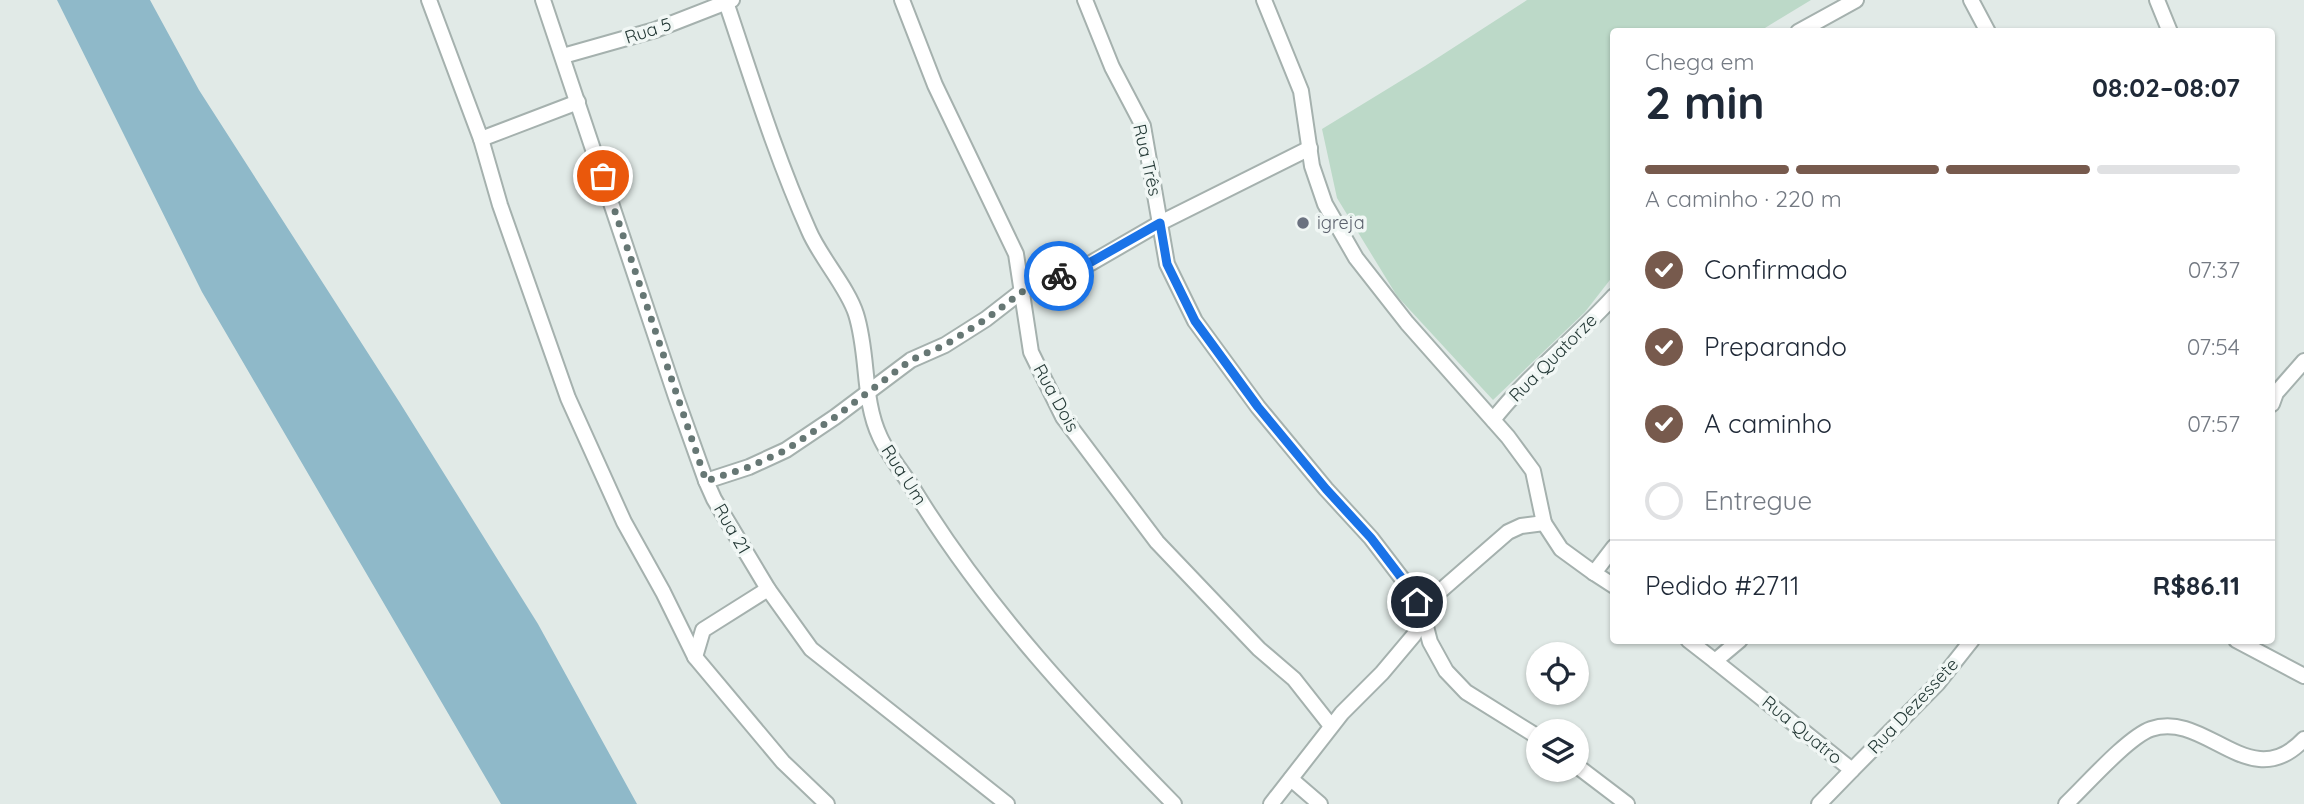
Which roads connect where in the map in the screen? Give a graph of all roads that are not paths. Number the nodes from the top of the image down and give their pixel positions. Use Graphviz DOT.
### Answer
graph roads {
  1 [pos="429,0"];
  2 [pos="543,0"];
  3 [pos="902,0"];
  4 [pos="1085,0"];
  5 [pos="1264,0"];
  6 [pos="1856,0"];
  7 [pos="1971,0"];
  8 [pos="2157,0"];
  9 [pos="729,1"];
  10 [pos="1805,28"];
  11 [pos="1986,28"];
  12 [pos="2168,28"];
  13 [pos="563,56"];
  14 [pos="578,102"];
  15 [pos="481,139"];
  16 [pos="1310,148"];
  17 [pos="1160,223"];
  18 [pos="1022,292"];
  19 [pos="1610,300"];
  20 [pos="2304,360"];
  21 [pos="867,394"];
  22 [pos="2275,396"];
  23 [pos="1493,420"];
  24 [pos="706,481"];
  25 [pos="1545,523"];
  26 [pos="1610,552"];
  27 [pos="1594,573"];
  28 [pos="1610,583"];
  29 [pos="768,589"];
  30 [pos="1423,615"];
  31 [pos="1693,644"];
  32 [pos="1735,644"];
  33 [pos="1969,644"];
  34 [pos="2244,644"];
  35 [pos="695,657"];
  36 [pos="1715,661"];
  37 [pos="2304,676"];
  38 [pos="1331,726"];
  39 [pos="1526,730"];
  40 [pos="2304,739"];
  41 [pos="1852,770"];
  42 [pos="1589,775"];
  43 [pos="1291,779"];
  44 [pos="827,804"];
  45 [pos="1007,804"];
  46 [pos="1174,804"];
  47 [pos="1270,804"];
  48 [pos="1320,804"];
  49 [pos="1627,804"];
  50 [pos="1819,804"];
  51 [pos="2066,804"];
  1 -- 15 [label="street"];
  2 -- 13 [label="street, Rua 21"];
  3 -- 18 [label="street, Rua Dois"];
  4 -- 17 [label="street, Rua Três"];
  5 -- 16 [label="street"];
  6 -- 10 [label="street"];
  7 -- 11 [label="street"];
  8 -- 12 [label="street"];
  9 -- 13 [label="street, Rua 5"];
  9 -- 21 [label="street, Rua Um"];
  13 -- 14 [label="street, Rua 21"];
  14 -- 15 [label="street"];
  14 -- 24 [label="street, Rua 21"];
  15 -- 35 [label="street"];
  16 -- 17 [label="street"];
  16 -- 23 [label="street"];
  17 -- 18 [label="street"];
  17 -- 30 [label="street, Rua Três"];
  18 -- 21 [label="street"];
  18 -- 38 [label="street, Rua Dois"];
  19 -- 23 [label="street, Rua Quatorze"];
  20 -- 22 [label="street"];
  21 -- 24 [label="street"];
  21 -- 46 [label="street, Rua Um"];
  23 -- 25 [label="street"];
  24 -- 29 [label="street, Rua 21"];
  25 -- 27 [label="street"];
  25 -- 30 [label="street"];
  26 -- 27 [label="street"];
  27 -- 28 [label="street"];
  29 -- 35 [label="street"];
  29 -- 45 [label="street, Rua 21"];
  30 -- 38 [label="street"];
  30 -- 39 [label="street, Rua Três"];
  31 -- 36 [label="street, Rua Quatro"];
  32 -- 36 [label="street"];
  33 -- 41 [label="street, Rua Dezessete"];
  34 -- 37 [label="street"];
  35 -- 44 [label="street"];
  36 -- 41 [label="street, Rua Quatro"];
  38 -- 43 [label="street"];
  40 -- 51 [label="street"];
  41 -- 50 [label="street, Rua Quatro"];
  42 -- 49 [label="street"];
  43 -- 47 [label="street"];
  43 -- 48 [label="street"];
}
